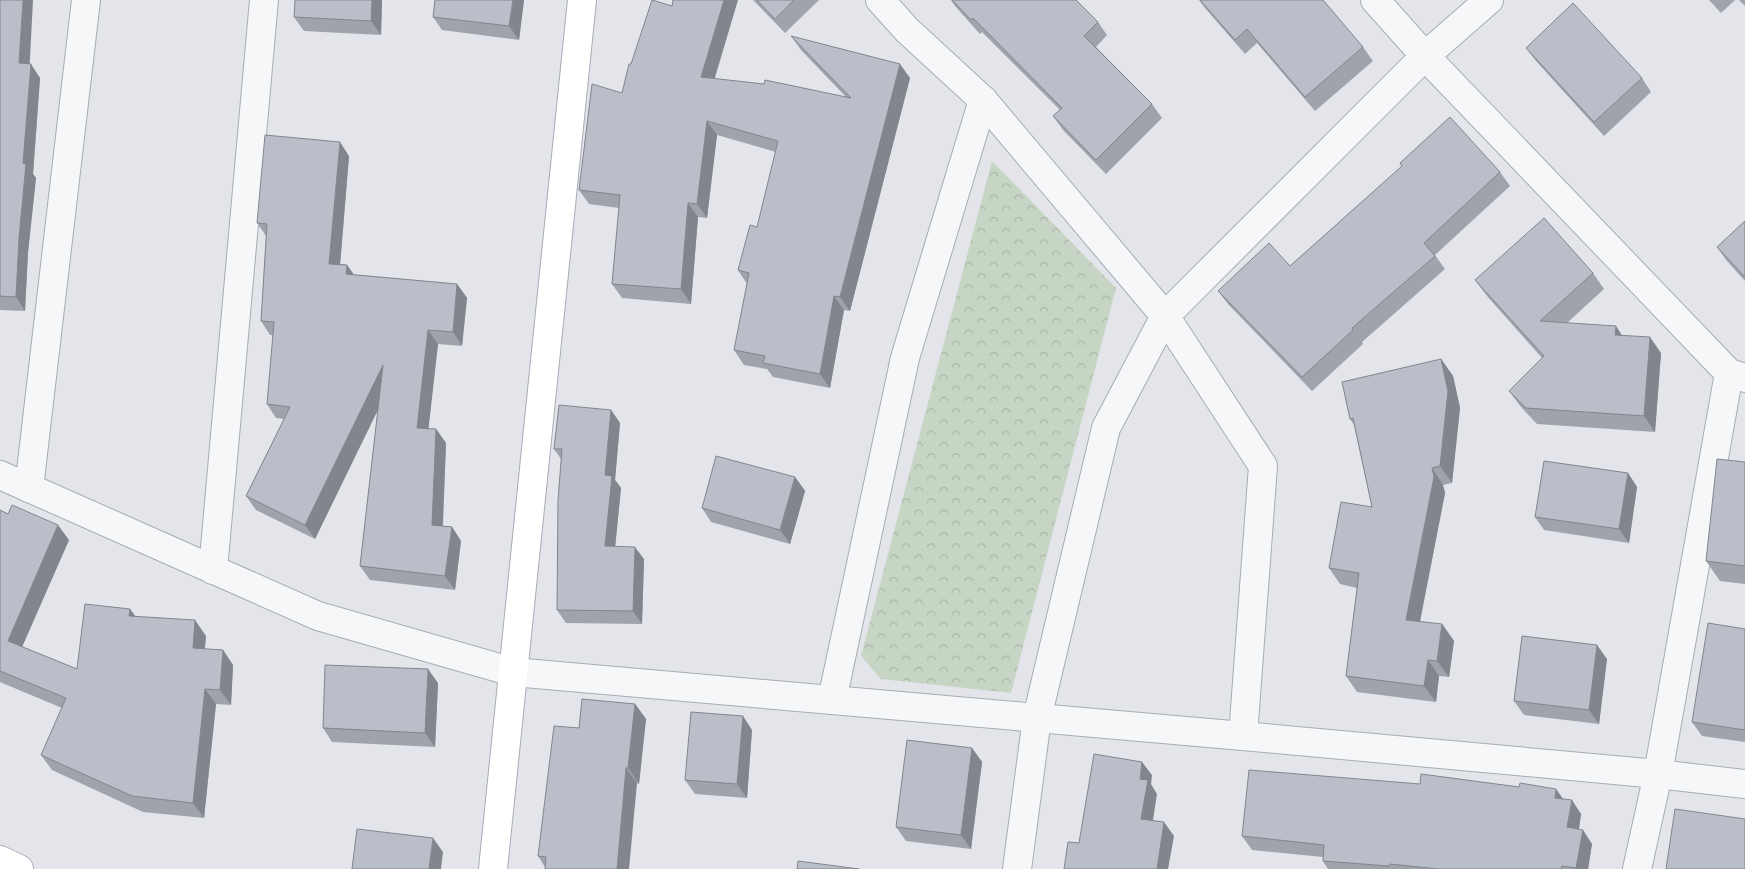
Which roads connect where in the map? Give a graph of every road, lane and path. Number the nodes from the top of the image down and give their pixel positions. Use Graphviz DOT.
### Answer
graph roads {
  1 [pos="86,0"];
  2 [pos="264,0"];
  3 [pos="582,0"];
  4 [pos="880,0"];
  5 [pos="1376,0"];
  6 [pos="1489,0"];
  7 [pos="1425,56"];
  8 [pos="983,100"];
  9 [pos="1165,316"];
  10 [pos="1737,376"];
  11 [pos="0,475"];
  12 [pos="29,488"];
  13 [pos="213,570"];
  14 [pos="513,672"];
  15 [pos="832,700"];
  16 [pos="1037,718"];
  17 [pos="1243,736"];
  18 [pos="1658,774"];
  19 [pos="1745,784"];
  20 [pos="0,860"];
  21 [pos="19,869"];
  22 [pos="493,869"];
  23 [pos="1017,869"];
  24 [pos="1637,869"];
  1 -- 12 [label="street"];
  2 -- 13 [label="street"];
  3 -- 14 [label="street"];
  4 -- 8 [label="street"];
  5 -- 7 [label="street"];
  6 -- 7 [label="street"];
  7 -- 9 [label="street"];
  7 -- 10 [label="street"];
  8 -- 9 [label="street"];
  8 -- 15 [label="street"];
  9 -- 16 [label="street"];
  9 -- 17 [label="street"];
  10 -- 18 [label="street"];
  11 -- 12 [label="street"];
  12 -- 13 [label="street"];
  13 -- 14 [label="street"];
  14 -- 15 [label="street"];
  14 -- 22 [label="street"];
  15 -- 16 [label="street"];
  16 -- 17 [label="street"];
  16 -- 23 [label="street"];
  17 -- 18 [label="street"];
  18 -- 19 [label="street"];
  18 -- 24 [label="street"];
  20 -- 21 [label="street"];
}
